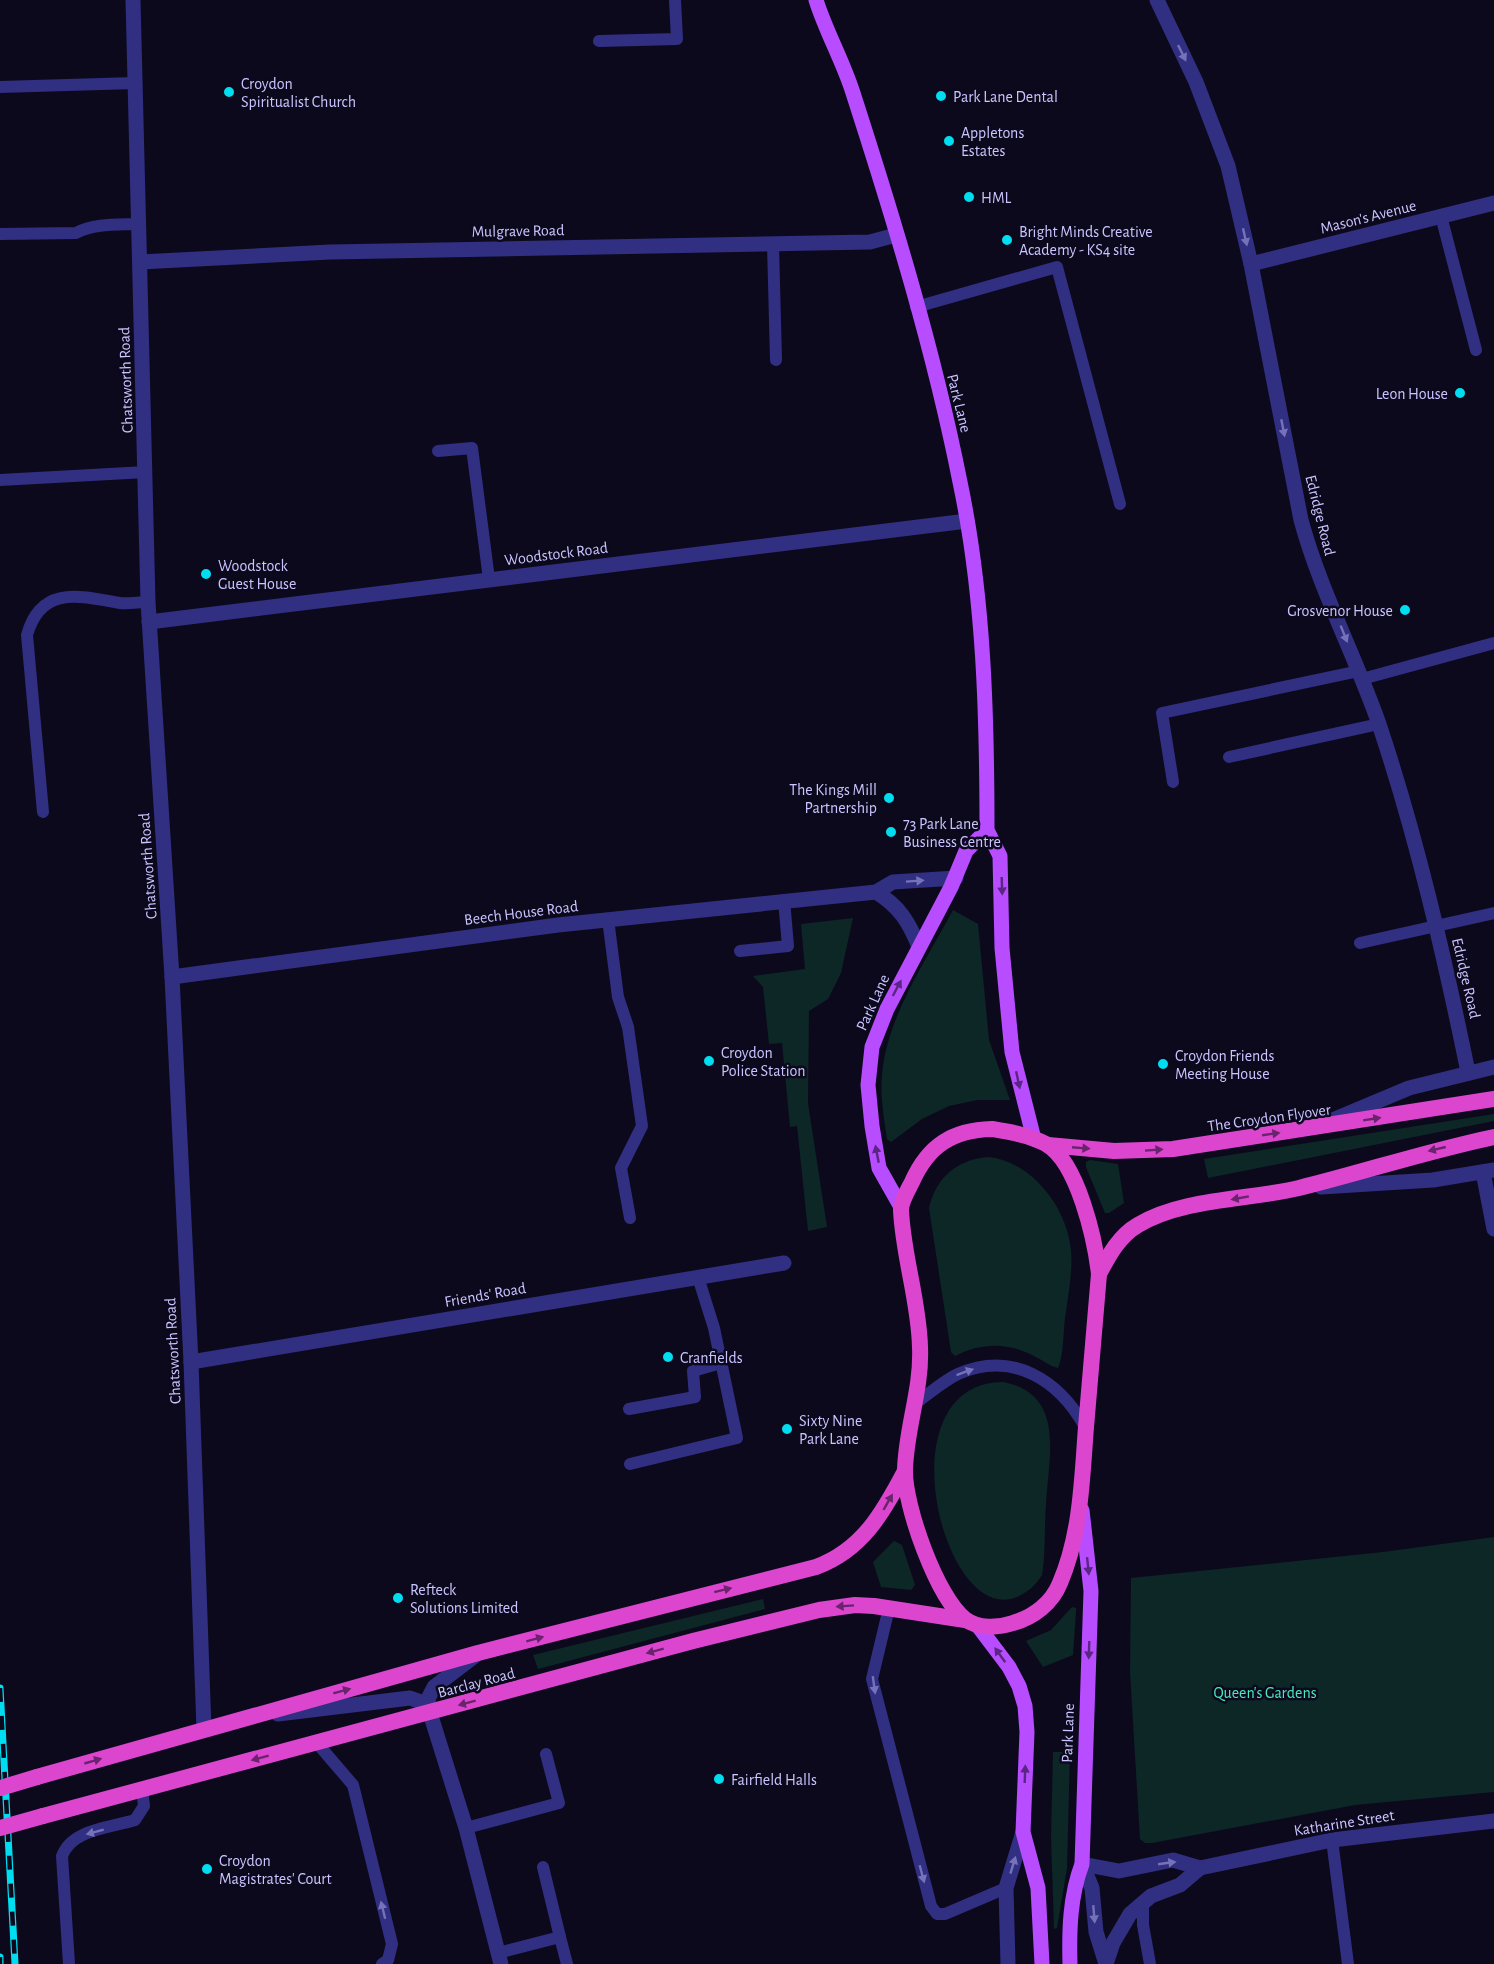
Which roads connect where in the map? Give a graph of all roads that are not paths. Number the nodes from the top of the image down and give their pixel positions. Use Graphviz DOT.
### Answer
graph roads {
  1 [pos="133,0"];
  2 [pos="675,0"];
  3 [pos="816,0"];
  4 [pos="1157,0"];
  5 [pos="599,41"];
  6 [pos="135,83"];
  7 [pos="0,87"];
  8 [pos="1494,203"];
  9 [pos="1441,216"];
  10 [pos="139,224"];
  11 [pos="0,234"];
  12 [pos="896,235"];
  13 [pos="773,244"];
  14 [pos="140,262"];
  15 [pos="1251,264"];
  16 [pos="916,307"];
  17 [pos="1476,350"];
  18 [pos="776,360"];
  19 [pos="438,451"];
  20 [pos="146,472"];
  21 [pos="0,480"];
  22 [pos="1120,504"];
  23 [pos="967,521"];
  24 [pos="489,579"];
  25 [pos="148,602"];
  26 [pos="149,622"];
  27 [pos="1494,643"];
  28 [pos="1360,675"];
  29 [pos="1378,724"];
  30 [pos="1229,757"];
  31 [pos="1173,782"];
  32 [pos="43,812"];
  33 [pos="987,830"];
  34 [pos="956,878"];
  35 [pos="876,892"];
  36 [pos="784,900"];
  37 [pos="1494,913"];
  38 [pos="608,920"];
  39 [pos="1436,924"];
  40 [pos="1360,943"];
  41 [pos="919,947"];
  42 [pos="741,951"];
  43 [pos="172,977"];
  44 [pos="1494,1067"];
  45 [pos="1468,1072"];
  46 [pos="1494,1099"];
  47 [pos="1314,1129"];
  48 [pos="1494,1137"];
  49 [pos="1041,1142"];
  50 [pos="1489,1171"];
  51 [pos="1298,1188"];
  52 [pos="901,1207"];
  53 [pos="630,1218"];
  54 [pos="1494,1229"];
  55 [pos="784,1263"];
  56 [pos="1099,1274"];
  57 [pos="698,1277"];
  58 [pos="191,1362"];
  59 [pos="721,1363"];
  60 [pos="916,1403"];
  61 [pos="629,1409"];
  62 [pos="1086,1429"];
  63 [pos="630,1464"];
  64 [pos="904,1471"];
  65 [pos="1081,1500"];
  66 [pos="889,1608"];
  67 [pos="972,1623"];
  68 [pos="478,1653"];
  69 [pos="430,1713"];
  70 [pos="246,1718"];
  71 [pos="204,1730"];
  72 [pos="317,1743"];
  73 [pos="546,1754"];
  74 [pos="0,1788"];
  75 [pos="143,1798"];
  76 [pos="1494,1821"];
  77 [pos="0,1828"];
  78 [pos="466,1828"];
  79 [pos="1023,1832"];
  80 [pos="1332,1840"];
  81 [pos="1082,1864"];
  82 [pos="543,1867"];
  83 [pos="1200,1868"];
  84 [pos="1006,1888"];
  85 [pos="1143,1902"];
  86 [pos="560,1937"];
  87 [pos="500,1959"];
  88 [pos="69,1964"];
  89 [pos="382,1964"];
  90 [pos="567,1964"];
  91 [pos="1008,1964"];
  92 [pos="1042,1964"];
  93 [pos="1071,1964"];
  94 [pos="1106,1964"];
  95 [pos="1150,1964"];
  96 [pos="1348,1964"];
  1 -- 6 [label="street, Chatsworth Road"];
  2 -- 5 [label="lane"];
  3 -- 12 [label="main road, Park Lane"];
  4 -- 15 [label="street, Edridge Road, one-way"];
  6 -- 7 [label="lane"];
  6 -- 10 [label="street, Chatsworth Road"];
  8 -- 9 [label="street, Mason's Avenue"];
  9 -- 15 [label="street, Mason's Avenue"];
  9 -- 17 [label="lane"];
  10 -- 11 [label="lane"];
  10 -- 14 [label="street, Chatsworth Road"];
  12 -- 13 [label="street, Mulgrave Road"];
  12 -- 16 [label="main road, Park Lane"];
  13 -- 14 [label="street, Mulgrave Road"];
  13 -- 18 [label="lane"];
  14 -- 20 [label="street, Chatsworth Road"];
  15 -- 28 [label="street, Edridge Road, one-way"];
  16 -- 22 [label="lane"];
  16 -- 23 [label="main road, Park Lane"];
  19 -- 24 [label="lane"];
  20 -- 21 [label="lane"];
  20 -- 25 [label="street, Chatsworth Road"];
  23 -- 24 [label="street, Woodstock Road"];
  23 -- 33 [label="main road, Park Lane"];
  24 -- 26 [label="street, Woodstock Road"];
  25 -- 26 [label="street, Chatsworth Road"];
  25 -- 32 [label="lane"];
  26 -- 43 [label="street, Chatsworth Road"];
  27 -- 28 [label="lane"];
  28 -- 29 [label="street, Edridge Road"];
  28 -- 31 [label="lane"];
  29 -- 30 [label="lane"];
  29 -- 39 [label="street, Edridge Road"];
  33 -- 34 [label="main road, Park Lane"];
  33 -- 49 [label="main road, Park Lane, one-way"];
  35 -- 34 [label="street, Beech House Road, one-way"];
  34 -- 41 [label="main road, Park Lane"];
  35 -- 36 [label="street, Beech House Road"];
  35 -- 41 [label="street"];
  36 -- 38 [label="street, Beech House Road"];
  36 -- 42 [label="lane"];
  37 -- 39 [label="lane"];
  38 -- 43 [label="street, Beech House Road"];
  38 -- 53 [label="lane"];
  39 -- 40 [label="lane"];
  39 -- 45 [label="street, Edridge Road"];
  52 -- 41 [label="main road, Park Lane, one-way"];
  43 -- 58 [label="street, Chatsworth Road"];
  44 -- 45 [label="street"];
  45 -- 47 [label="street"];
  47 -- 46 [label="highway, The Croydon Flyover, one-way"];
  49 -- 47 [label="highway, The Croydon Flyover, one-way"];
  48 -- 51 [label="highway, one-way"];
  49 -- 52 [label="highway, The Croydon Flyover"];
  49 -- 56 [label="highway"];
  50 -- 51 [label="street"];
  50 -- 54 [label="street"];
  51 -- 56 [label="highway, one-way"];
  52 -- 60 [label="highway"];
  55 -- 57 [label="street, Friends' Road"];
  56 -- 62 [label="highway, Barclay Road"];
  57 -- 58 [label="street, Friends' Road"];
  57 -- 59 [label="lane"];
  58 -- 71 [label="street, Chatsworth Road"];
  59 -- 61 [label="lane"];
  59 -- 63 [label="lane"];
  60 -- 62 [label="lane, one-way"];
  60 -- 64 [label="highway"];
  62 -- 65 [label="highway, Barclay Road"];
  64 -- 67 [label="highway"];
  68 -- 64 [label="highway, Barclay Road, one-way"];
  65 -- 67 [label="highway, Barclay Road"];
  65 -- 81 [label="main road, Park Lane, one-way"];
  66 -- 67 [label="highway, Barclay Road"];
  66 -- 69 [label="highway, Barclay Road, one-way"];
  66 -- 84 [label="lane, one-way"];
  79 -- 67 [label="main road, one-way"];
  68 -- 69 [label="street"];
  70 -- 68 [label="highway, Barclay Road, one-way"];
  69 -- 70 [label="street"];
  69 -- 72 [label="highway, Barclay Road"];
  69 -- 78 [label="street"];
  70 -- 71 [label="highway, Barclay Road"];
  74 -- 71 [label="highway, Barclay Road, one-way, bridge"];
  72 -- 75 [label="highway, Barclay Road, one-way"];
  89 -- 72 [label="lane, one-way"];
  73 -- 78 [label="lane"];
  75 -- 77 [label="highway, Barclay Road, bridge"];
  75 -- 88 [label="lane, one-way"];
  76 -- 80 [label="street, Katharine Street"];
  78 -- 87 [label="street"];
  84 -- 79 [label="street, one-way"];
  79 -- 92 [label="main road"];
  80 -- 83 [label="street, Katharine Street"];
  80 -- 96 [label="lane"];
  81 -- 83 [label="street, Katharine Street, one-way"];
  81 -- 93 [label="main road"];
  81 -- 94 [label="street, Park Lane, one-way"];
  82 -- 86 [label="lane"];
  83 -- 85 [label="street, Katharine Street"];
  84 -- 91 [label="street"];
  85 -- 94 [label="street, Katharine Street"];
  85 -- 95 [label="lane"];
  86 -- 87 [label="lane"];
  86 -- 90 [label="lane"];
}
